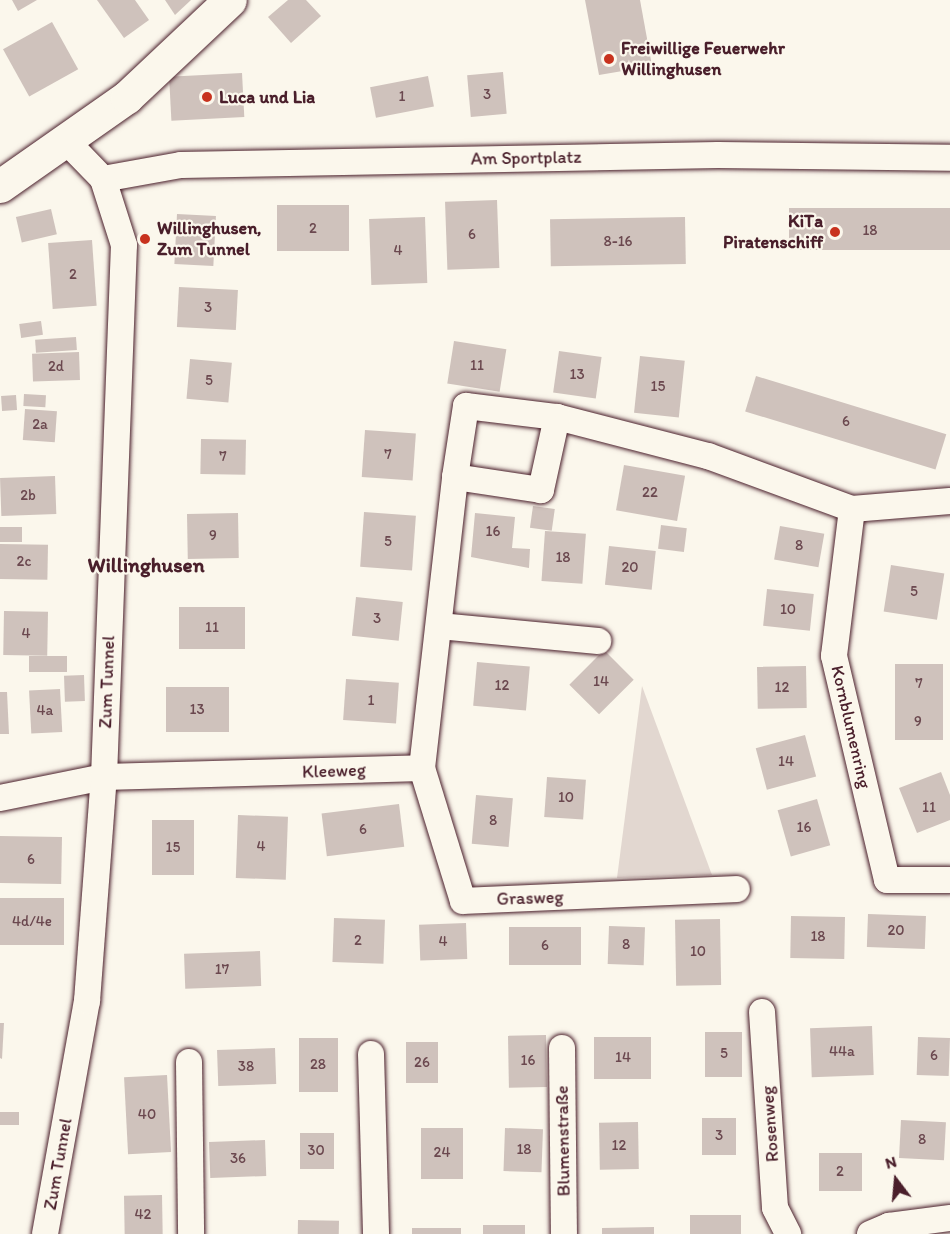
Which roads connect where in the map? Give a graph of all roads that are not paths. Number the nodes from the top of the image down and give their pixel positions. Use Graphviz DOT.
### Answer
graph roads {
  1 [pos="230,0"];
  2 [pos="68,143"];
  3 [pos="950,158"];
  4 [pos="102,180"];
  5 [pos="0,186"];
  6 [pos="557,417"];
  7 [pos="455,477"];
  8 [pos="950,501"];
  9 [pos="852,509"];
  10 [pos="439,626"];
  11 [pos="598,641"];
  12 [pos="422,768"];
  13 [pos="104,777"];
  14 [pos="0,798"];
  15 [pos="950,880"];
  16 [pos="736,889"];
  17 [pos="762,1012"];
  18 [pos="562,1048"];
  19 [pos="371,1054"];
  20 [pos="189,1062"];
  21 [pos="950,1218"];
  22 [pos="45,1234"];
  23 [pos="191,1234"];
  24 [pos="375,1234"];
  25 [pos="564,1234"];
  26 [pos="788,1234"];
  27 [pos="870,1234"];
  1 -- 2 [label="street"];
  2 -- 4 [label="street, Zum Tunnel"];
  2 -- 5 [label="street"];
  3 -- 4 [label="street, Am Sportplatz"];
  4 -- 13 [label="street, Zum Tunnel"];
  6 -- 7 [label="street"];
  6 -- 7 [label="street"];
  6 -- 9 [label="street"];
  7 -- 10 [label="street"];
  8 -- 9 [label="street"];
  9 -- 15 [label="street, Kornblumenring"];
  10 -- 11 [label="street"];
  10 -- 12 [label="street"];
  12 -- 13 [label="street, Kleeweg"];
  12 -- 16 [label="street, Grasweg"];
  13 -- 14 [label="street, Kleeweg"];
  13 -- 22 [label="street, Zum Tunnel"];
  17 -- 26 [label="street, Rosenweg"];
  18 -- 25 [label="street, Blumenstraße"];
  19 -- 24 [label="street"];
  20 -- 23 [label="street"];
  21 -- 27 [label="street"];
}
